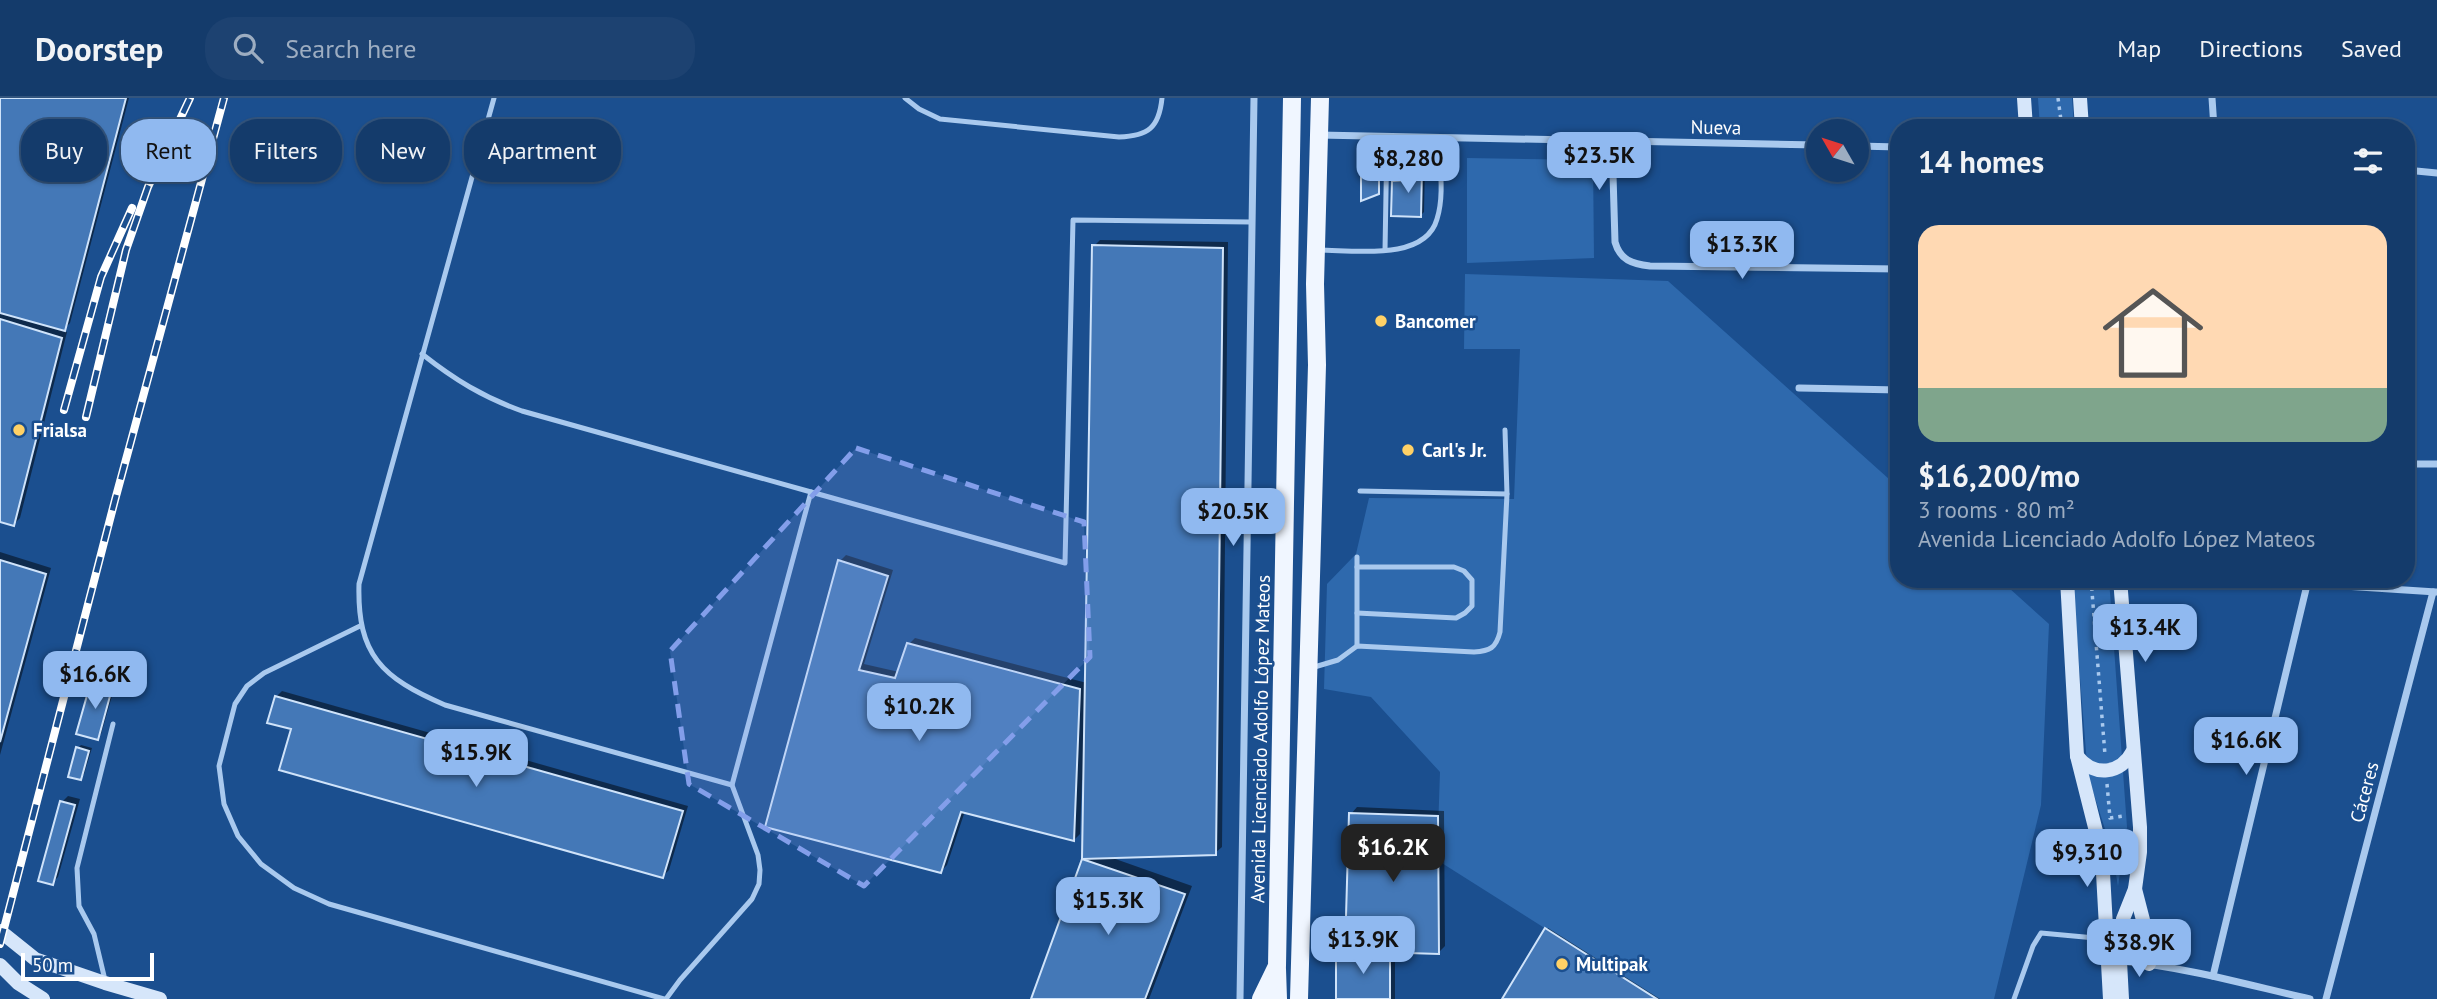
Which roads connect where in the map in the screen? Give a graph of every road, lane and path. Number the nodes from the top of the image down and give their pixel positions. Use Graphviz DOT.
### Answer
graph roads {
  1 [pos="494,98"];
  2 [pos="905,98"];
  3 [pos="1161,98"];
  4 [pos="1254,98"];
  5 [pos="1292,98"];
  6 [pos="1320,98"];
  7 [pos="2024,98"];
  8 [pos="2058,98"];
  9 [pos="2080,98"];
  10 [pos="2212,98"];
  11 [pos="2025,119"];
  12 [pos="2061,119"];
  13 [pos="2081,119"];
  14 [pos="2213,119"];
  15 [pos="1318,135"];
  16 [pos="1387,136"];
  17 [pos="1439,137"];
  18 [pos="1612,141"];
  19 [pos="1806,145"];
  20 [pos="1869,146"];
  21 [pos="1890,147"];
  22 [pos="2415,171"];
  23 [pos="2437,173"];
  24 [pos="1251,222"];
  25 [pos="1316,250"];
  26 [pos="1385,250"];
  27 [pos="1890,269"];
  28 [pos="422,354"];
  29 [pos="1799,388"];
  30 [pos="1890,390"];
  31 [pos="1505,430"];
  32 [pos="2415,464"];
  33 [pos="2437,464"];
  34 [pos="1360,491"];
  35 [pos="811,492"];
  36 [pos="1507,494"];
  37 [pos="1357,557"];
  38 [pos="1357,566"];
  39 [pos="2068,588"];
  40 [pos="2092,588"];
  41 [pos="2121,588"];
  42 [pos="2306,588"];
  43 [pos="2362,588"];
  44 [pos="2435,592"];
  45 [pos="1357,613"];
  46 [pos="360,626"];
  47 [pos="1357,646"];
  48 [pos="1308,669"];
  49 [pos="113,724"];
  50 [pos="2133,751"];
  51 [pos="2077,756"];
  52 [pos="2106,771"];
  53 [pos="732,785"];
  54 [pos="2126,816"];
  55 [pos="2135,889"];
  56 [pos="0,931"];
  57 [pos="2106,939"];
  58 [pos="2116,957"];
  59 [pos="2149,964"];
  60 [pos="1277,966"];
  61 [pos="3,968"];
  62 [pos="2213,976"];
  63 [pos="105,983"];
  64 [pos="124,994"];
  65 [pos="43,999"];
  66 [pos="160,999"];
  67 [pos="665,999"];
  68 [pos="1240,999"];
  69 [pos="1261,999"];
  70 [pos="1279,999"];
  71 [pos="1299,999"];
  72 [pos="2014,999"];
  73 [pos="2110,999"];
  74 [pos="2122,999"];
  75 [pos="2311,999"];
  76 [pos="2326,999"];
  1 -- 28 [label="lane"];
  2 -- 3 [label="lane"];
  4 -- 24 [label="street"];
  5 -- 60 [label="main road, Avenida Licenciado Adolfo López Mateos"];
  6 -- 15 [label="main road"];
  7 -- 11 [label="street"];
  8 -- 12 [label="path"];
  9 -- 13 [label="street"];
  10 -- 14 [label="street"];
  15 -- 16 [label="street, Nueva"];
  15 -- 25 [label="main road"];
  16 -- 17 [label="street, Nueva"];
  16 -- 26 [label="lane"];
  17 -- 18 [label="street, Nueva"];
  17 -- 26 [label="lane"];
  18 -- 19 [label="street, Nueva"];
  18 -- 27 [label="street"];
  20 -- 21 [label="street"];
  22 -- 23 [label="street"];
  24 -- 35 [label="lane"];
  24 -- 68 [label="street"];
  25 -- 26 [label="lane"];
  25 -- 48 [label="main road"];
  28 -- 35 [label="lane"];
  28 -- 46 [label="lane"];
  29 -- 30 [label="street"];
  31 -- 36 [label="lane"];
  32 -- 33 [label="street"];
  34 -- 36 [label="lane"];
  35 -- 53 [label="lane"];
  36 -- 47 [label="lane"];
  37 -- 38 [label="lane"];
  38 -- 45 [label="lane"];
  38 -- 45 [label="lane"];
  39 -- 51 [label="street"];
  40 -- 52 [label="path"];
  41 -- 50 [label="street"];
  42 -- 62 [label="street"];
  43 -- 44 [label="street"];
  44 -- 76 [label="street, Cáceres"];
  45 -- 47 [label="lane"];
  46 -- 53 [label="lane"];
  46 -- 67 [label="lane"];
  47 -- 48 [label="lane"];
  48 -- 71 [label="main road"];
  49 -- 63 [label="lane"];
  50 -- 52 [label="street"];
  50 -- 55 [label="street"];
  51 -- 52 [label="street"];
  51 -- 57 [label="street"];
  52 -- 54 [label="path"];
  53 -- 67 [label="lane"];
  55 -- 58 [label="street"];
  55 -- 59 [label="street"];
  56 -- 63 [label="street"];
  57 -- 58 [label="street"];
  57 -- 72 [label="lane"];
  58 -- 59 [label="street"];
  58 -- 73 [label="street"];
  58 -- 74 [label="street"];
  59 -- 62 [label="street"];
  60 -- 69 [label="main road, Avenida Licenciado Adolfo López Mateos"];
  60 -- 70 [label="main road"];
  61 -- 65 [label="street"];
  62 -- 75 [label="street"];
  63 -- 64 [label="street"];
  64 -- 66 [label="street"];
}
